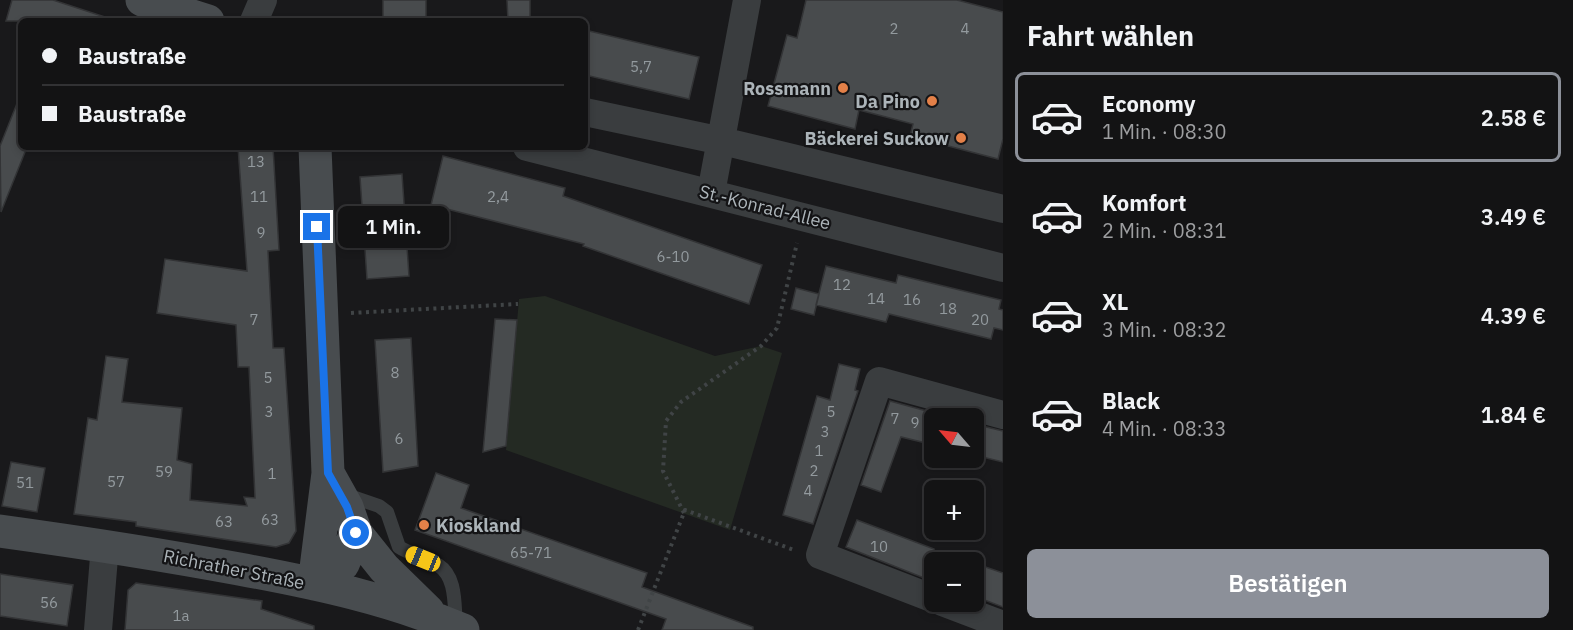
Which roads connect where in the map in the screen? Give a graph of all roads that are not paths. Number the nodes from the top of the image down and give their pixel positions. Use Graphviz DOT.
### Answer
graph roads {
  1 [pos="142,0"];
  2 [pos="263,0"];
  3 [pos="747,0"];
  4 [pos="199,18"];
  5 [pos="255,18"];
  6 [pos="588,113"];
  7 [pos="722,141"];
  8 [pos="315,150"];
  9 [pos="539,150"];
  10 [pos="711,193"];
  11 [pos="1003,209"];
  12 [pos="1003,268"];
  13 [pos="1003,415"];
  14 [pos="334,482"];
  15 [pos="0,531"];
  16 [pos="356,533"];
  17 [pos="105,545"];
  18 [pos="314,584"];
  19 [pos="924,595"];
  20 [pos="969,612"];
  21 [pos="1003,625"];
  22 [pos="452,626"];
  23 [pos="98,630"];
  1 -- 4 [label="main road"];
  2 -- 5 [label="street"];
  3 -- 7 [label="street"];
  6 -- 7 [label="street"];
  7 -- 10 [label="street"];
  7 -- 11 [label="street"];
  8 -- 14 [label="main road"];
  9 -- 10 [label="street, St.-Konrad-Allee"];
  10 -- 12 [label="street, St.-Konrad-Allee"];
  13 -- 19 [label="street"];
  14 -- 16 [label="main road"];
  14 -- 18 [label="main road"];
  14 -- 22 [label="lane"];
  15 -- 17 [label="main road, Richrather Straße"];
  16 -- 18 [label="main road"];
  16 -- 22 [label="main road"];
  17 -- 18 [label="main road, Richrather Straße"];
  17 -- 23 [label="street"];
  18 -- 22 [label="main road, Richrather Straße"];
  20 -- 21 [label="street"];
}
